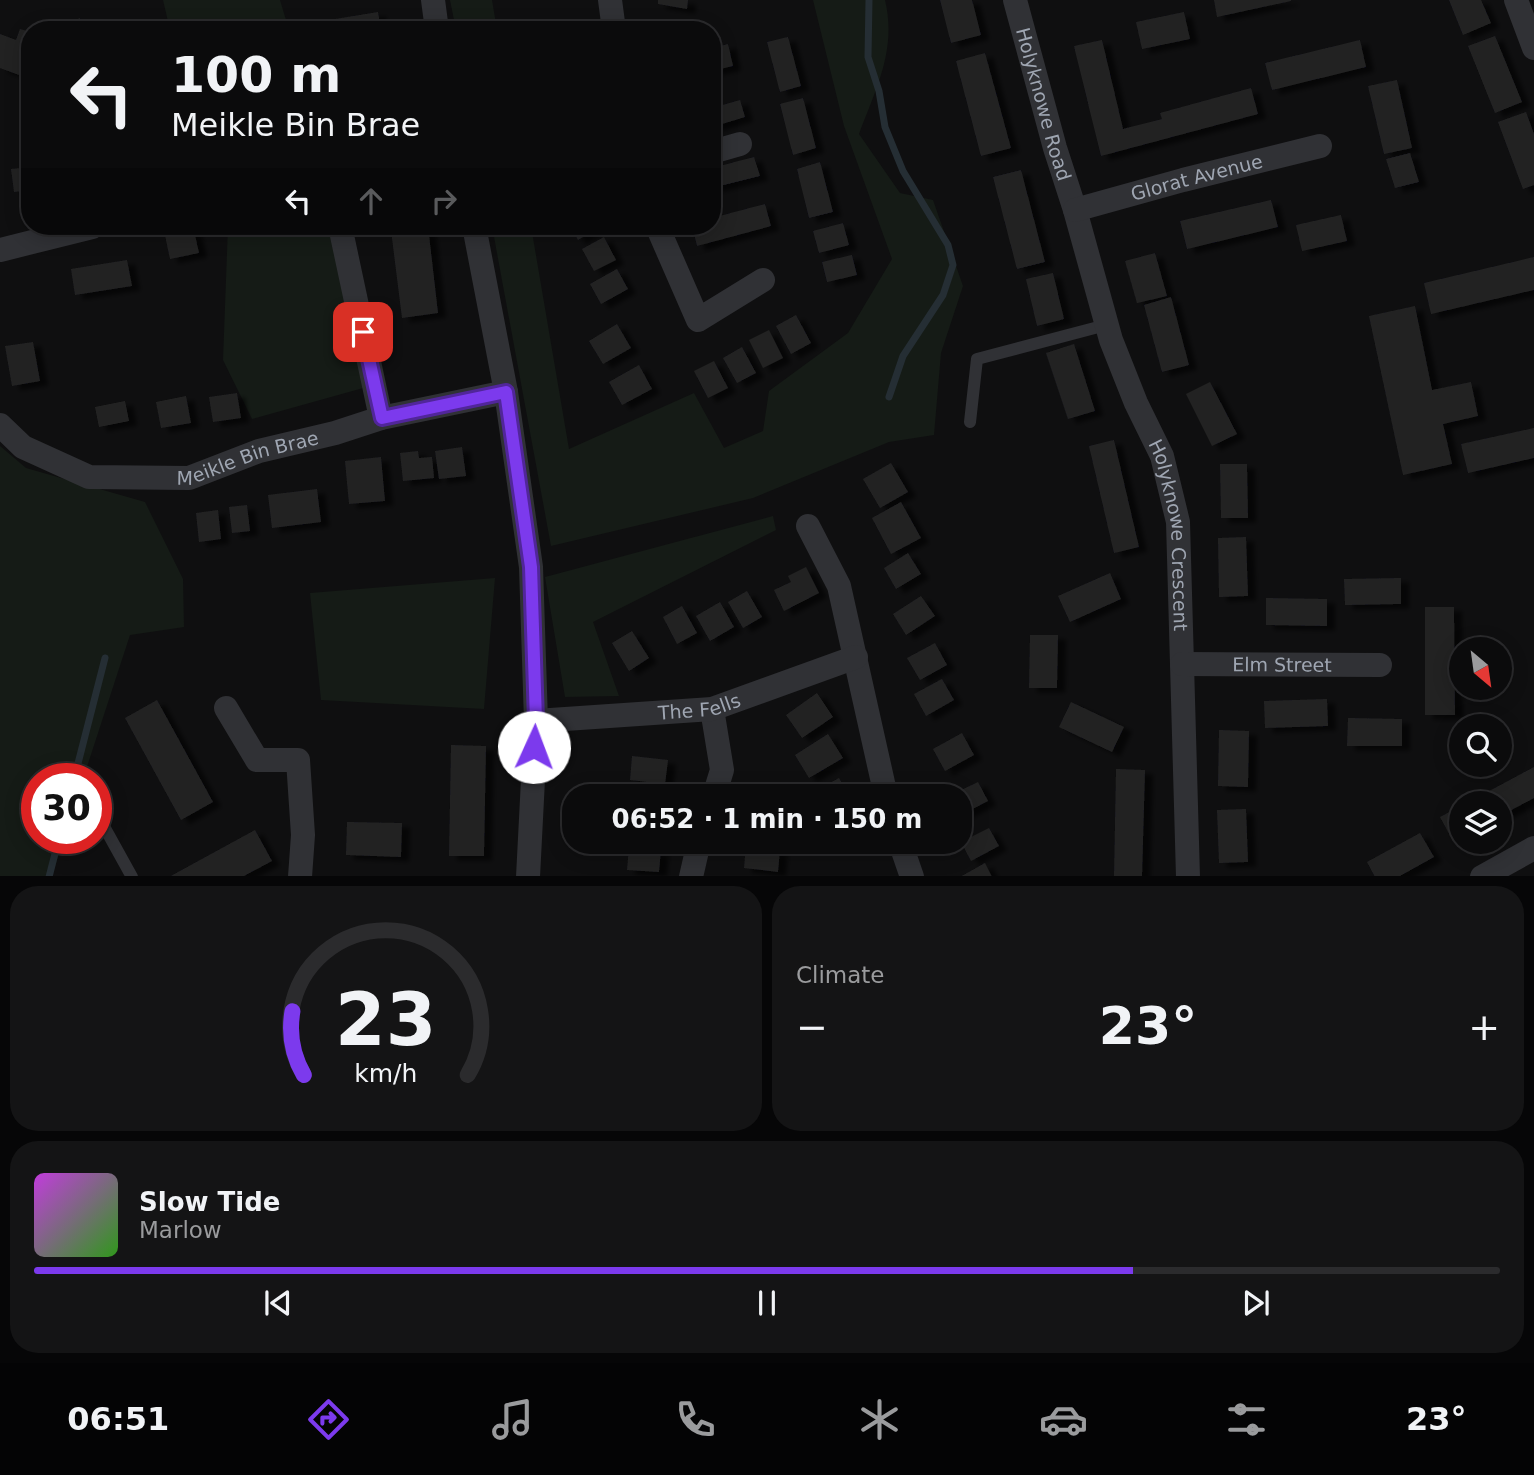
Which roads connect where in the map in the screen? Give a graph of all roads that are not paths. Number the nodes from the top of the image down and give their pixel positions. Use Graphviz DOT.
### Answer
graph roads {
  1 [pos="433,0"];
  2 [pos="610,0"];
  3 [pos="1015,0"];
  4 [pos="1516,0"];
  5 [pos="436,21"];
  6 [pos="613,21"];
  7 [pos="1534,48"];
  8 [pos="740,144"];
  9 [pos="1320,146"];
  10 [pos="721,149"];
  11 [pos="1075,210"];
  12 [pos="63,235"];
  13 [pos="342,235"];
  14 [pos="476,235"];
  15 [pos="661,235"];
  16 [pos="0,250"];
  17 [pos="763,280"];
  18 [pos="1106,325"];
  19 [pos="506,392"];
  20 [pos="382,418"];
  21 [pos="970,422"];
  22 [pos="0,425"];
  23 [pos="808,526"];
  24 [pos="856,657"];
  25 [pos="1182,664"];
  26 [pos="1380,665"];
  27 [pos="226,708"];
  28 [pos="712,709"];
  29 [pos="536,721"];
  30 [pos="718,784"];
  31 [pos="883,784"];
  32 [pos="112,841"];
  33 [pos="1534,848"];
  34 [pos="696,854"];
  35 [pos="904,854"];
  36 [pos="1513,869"];
  37 [pos="131,876"];
  38 [pos="300,876"];
  39 [pos="528,876"];
  40 [pos="691,876"];
  41 [pos="912,876"];
  42 [pos="1188,876"];
  43 [pos="1486,876"];
  1 -- 5 [label="street"];
  2 -- 6 [label="street"];
  3 -- 11 [label="street, Holyknowe Road"];
  4 -- 7 [label="street"];
  8 -- 10 [label="street"];
  9 -- 11 [label="street, Glorat Avenue"];
  11 -- 18 [label="street, Holyknowe Crescent"];
  12 -- 16 [label="street"];
  13 -- 20 [label="street"];
  14 -- 19 [label="street"];
  15 -- 17 [label="street"];
  18 -- 21 [label="lane"];
  18 -- 25 [label="street, Holyknowe Crescent"];
  19 -- 20 [label="street, Meikle Bin Brae"];
  19 -- 29 [label="street"];
  20 -- 22 [label="street, Meikle Bin Brae"];
  23 -- 24 [label="street"];
  24 -- 28 [label="street, The Fells"];
  24 -- 31 [label="street"];
  25 -- 26 [label="street, Elm Street"];
  25 -- 42 [label="street, Holyknowe Crescent"];
  27 -- 38 [label="street"];
  28 -- 29 [label="street, The Fells"];
  28 -- 30 [label="street"];
  29 -- 39 [label="street"];
  32 -- 37 [label="lane"];
  33 -- 36 [label="street"];
  34 -- 40 [label="street"];
  35 -- 41 [label="street"];
  36 -- 43 [label="street"];
}
